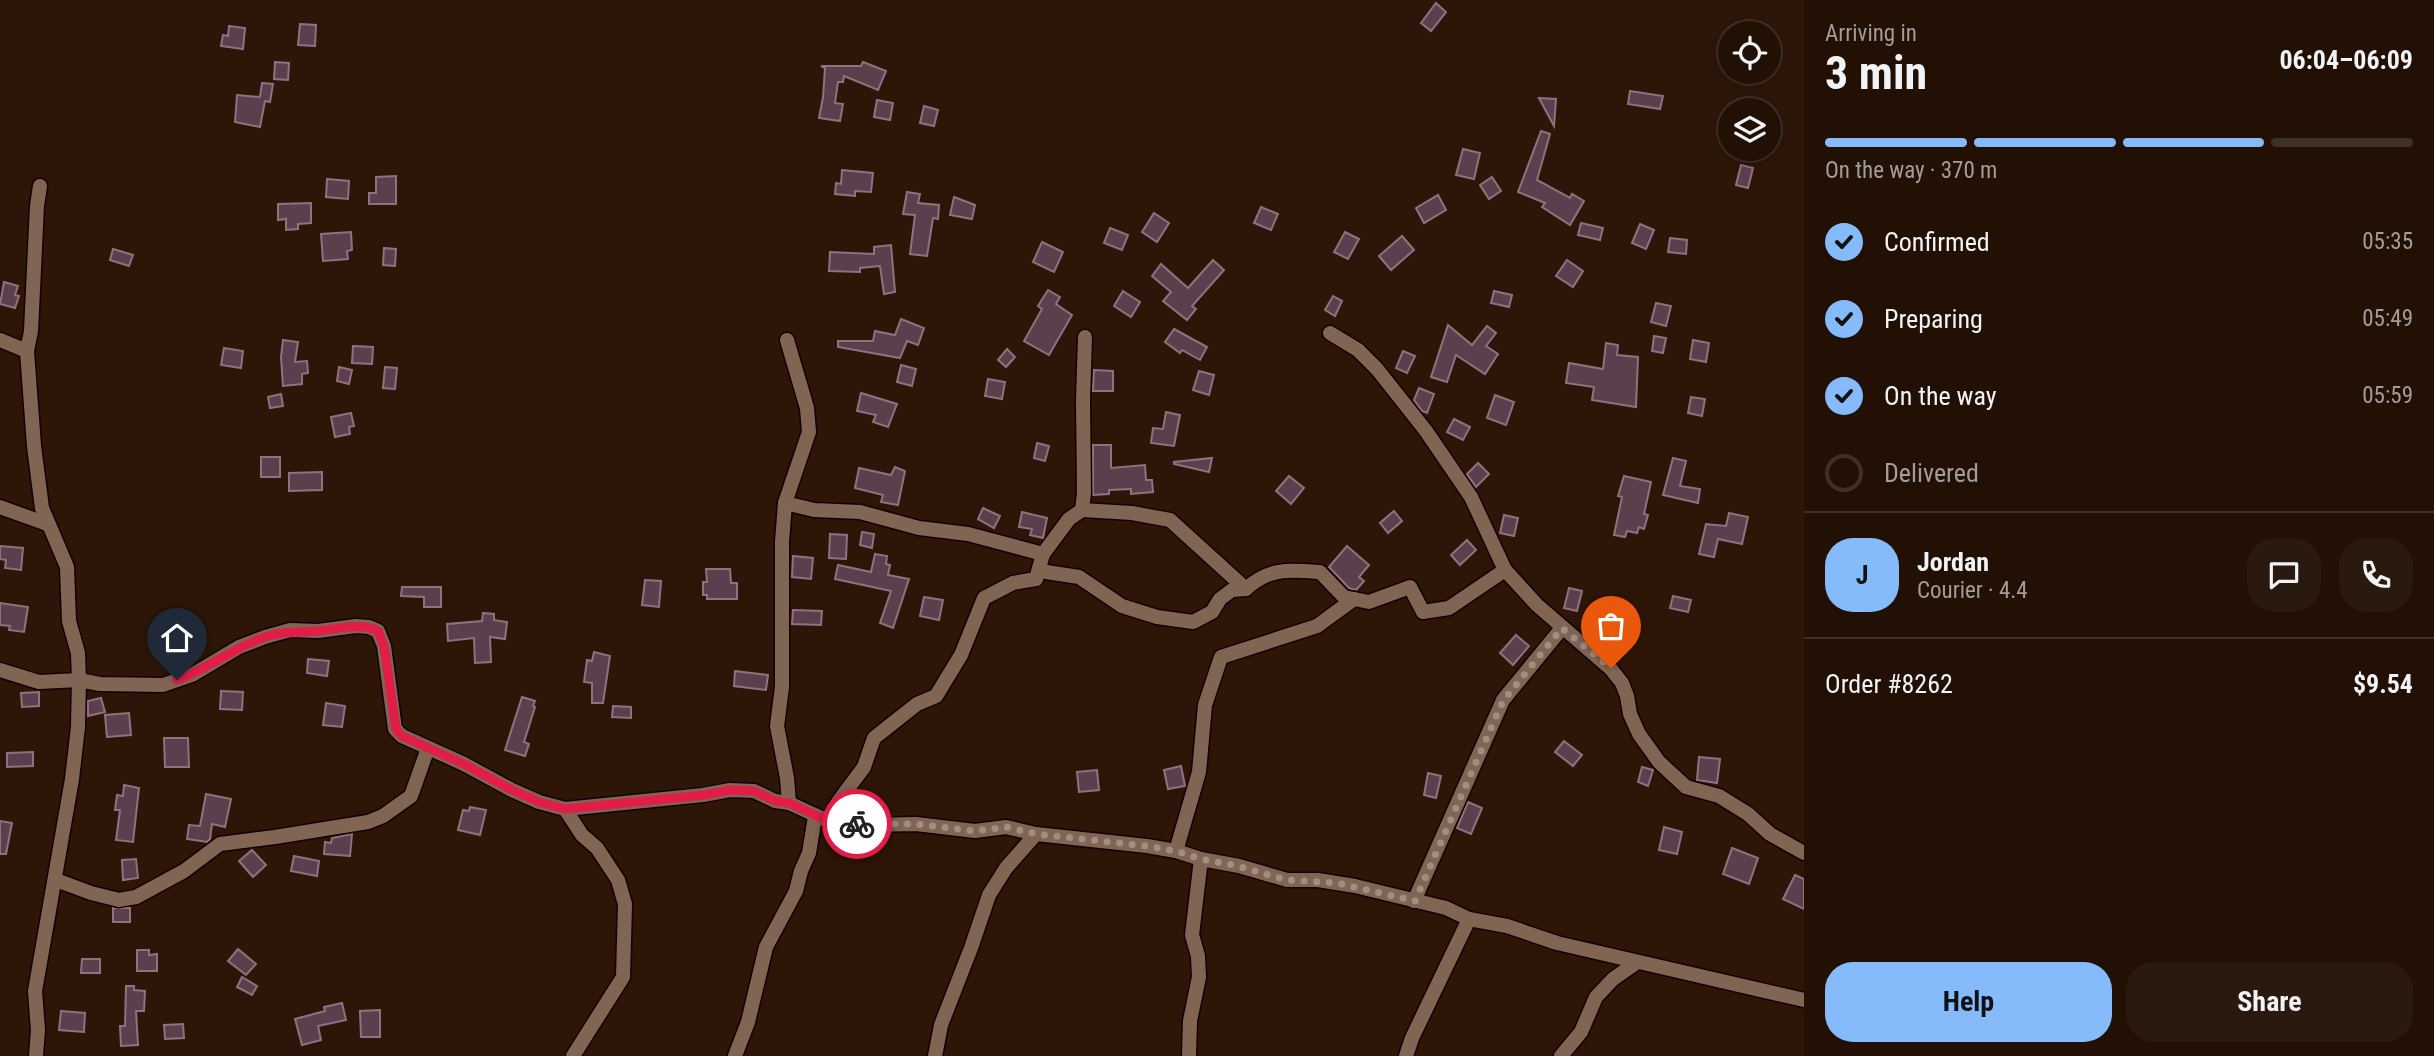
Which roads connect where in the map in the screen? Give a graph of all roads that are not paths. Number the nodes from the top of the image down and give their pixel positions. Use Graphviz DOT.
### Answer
graph roads {
  1 [pos="40,186"];
  2 [pos="1330,333"];
  3 [pos="1085,337"];
  4 [pos="0,340"];
  5 [pos="787,340"];
  6 [pos="27,351"];
  7 [pos="785,503"];
  8 [pos="0,508"];
  9 [pos="1082,509"];
  10 [pos="47,524"];
  11 [pos="1043,554"];
  12 [pos="1506,570"];
  13 [pos="1040,571"];
  14 [pos="1246,589"];
  15 [pos="1354,600"];
  16 [pos="1562,628"];
  17 [pos="0,670"];
  18 [pos="79,680"];
  19 [pos="428,748"];
  20 [pos="789,803"];
  21 [pos="565,809"];
  22 [pos="822,819"];
  23 [pos="1036,834"];
  24 [pos="1176,851"];
  25 [pos="1804,853"];
  26 [pos="1201,859"];
  27 [pos="56,880"];
  28 [pos="1415,901"];
  29 [pos="1469,919"];
  30 [pos="1636,963"];
  31 [pos="1804,1000"];
  32 [pos="36,1056"];
  33 [pos="573,1056"];
  34 [pos="735,1056"];
  35 [pos="936,1056"];
  36 [pos="1189,1056"];
  37 [pos="1406,1056"];
  38 [pos="1561,1056"];
  1 -- 6 [label="street"];
  2 -- 12 [label="street"];
  3 -- 9 [label="street"];
  4 -- 6 [label="street"];
  5 -- 7 [label="street"];
  6 -- 10 [label="street"];
  7 -- 11 [label="street"];
  7 -- 20 [label="street"];
  8 -- 10 [label="street"];
  9 -- 11 [label="street"];
  9 -- 14 [label="street"];
  10 -- 18 [label="street"];
  11 -- 13 [label="street"];
  12 -- 15 [label="street"];
  12 -- 16 [label="street"];
  13 -- 14 [label="street"];
  13 -- 22 [label="street"];
  14 -- 15 [label="street"];
  15 -- 24 [label="street"];
  16 -- 25 [label="street"];
  16 -- 28 [label="street"];
  17 -- 18 [label="street"];
  18 -- 19 [label="street"];
  18 -- 27 [label="street"];
  19 -- 21 [label="street"];
  19 -- 27 [label="street"];
  20 -- 21 [label="street"];
  20 -- 22 [label="street"];
  21 -- 33 [label="street"];
  22 -- 23 [label="street"];
  22 -- 34 [label="street"];
  23 -- 24 [label="street"];
  23 -- 35 [label="street"];
  24 -- 26 [label="street"];
  26 -- 28 [label="street"];
  26 -- 36 [label="street"];
  27 -- 32 [label="street"];
  28 -- 29 [label="street"];
  29 -- 30 [label="street"];
  29 -- 37 [label="street"];
  30 -- 31 [label="street"];
  30 -- 38 [label="street"];
}
